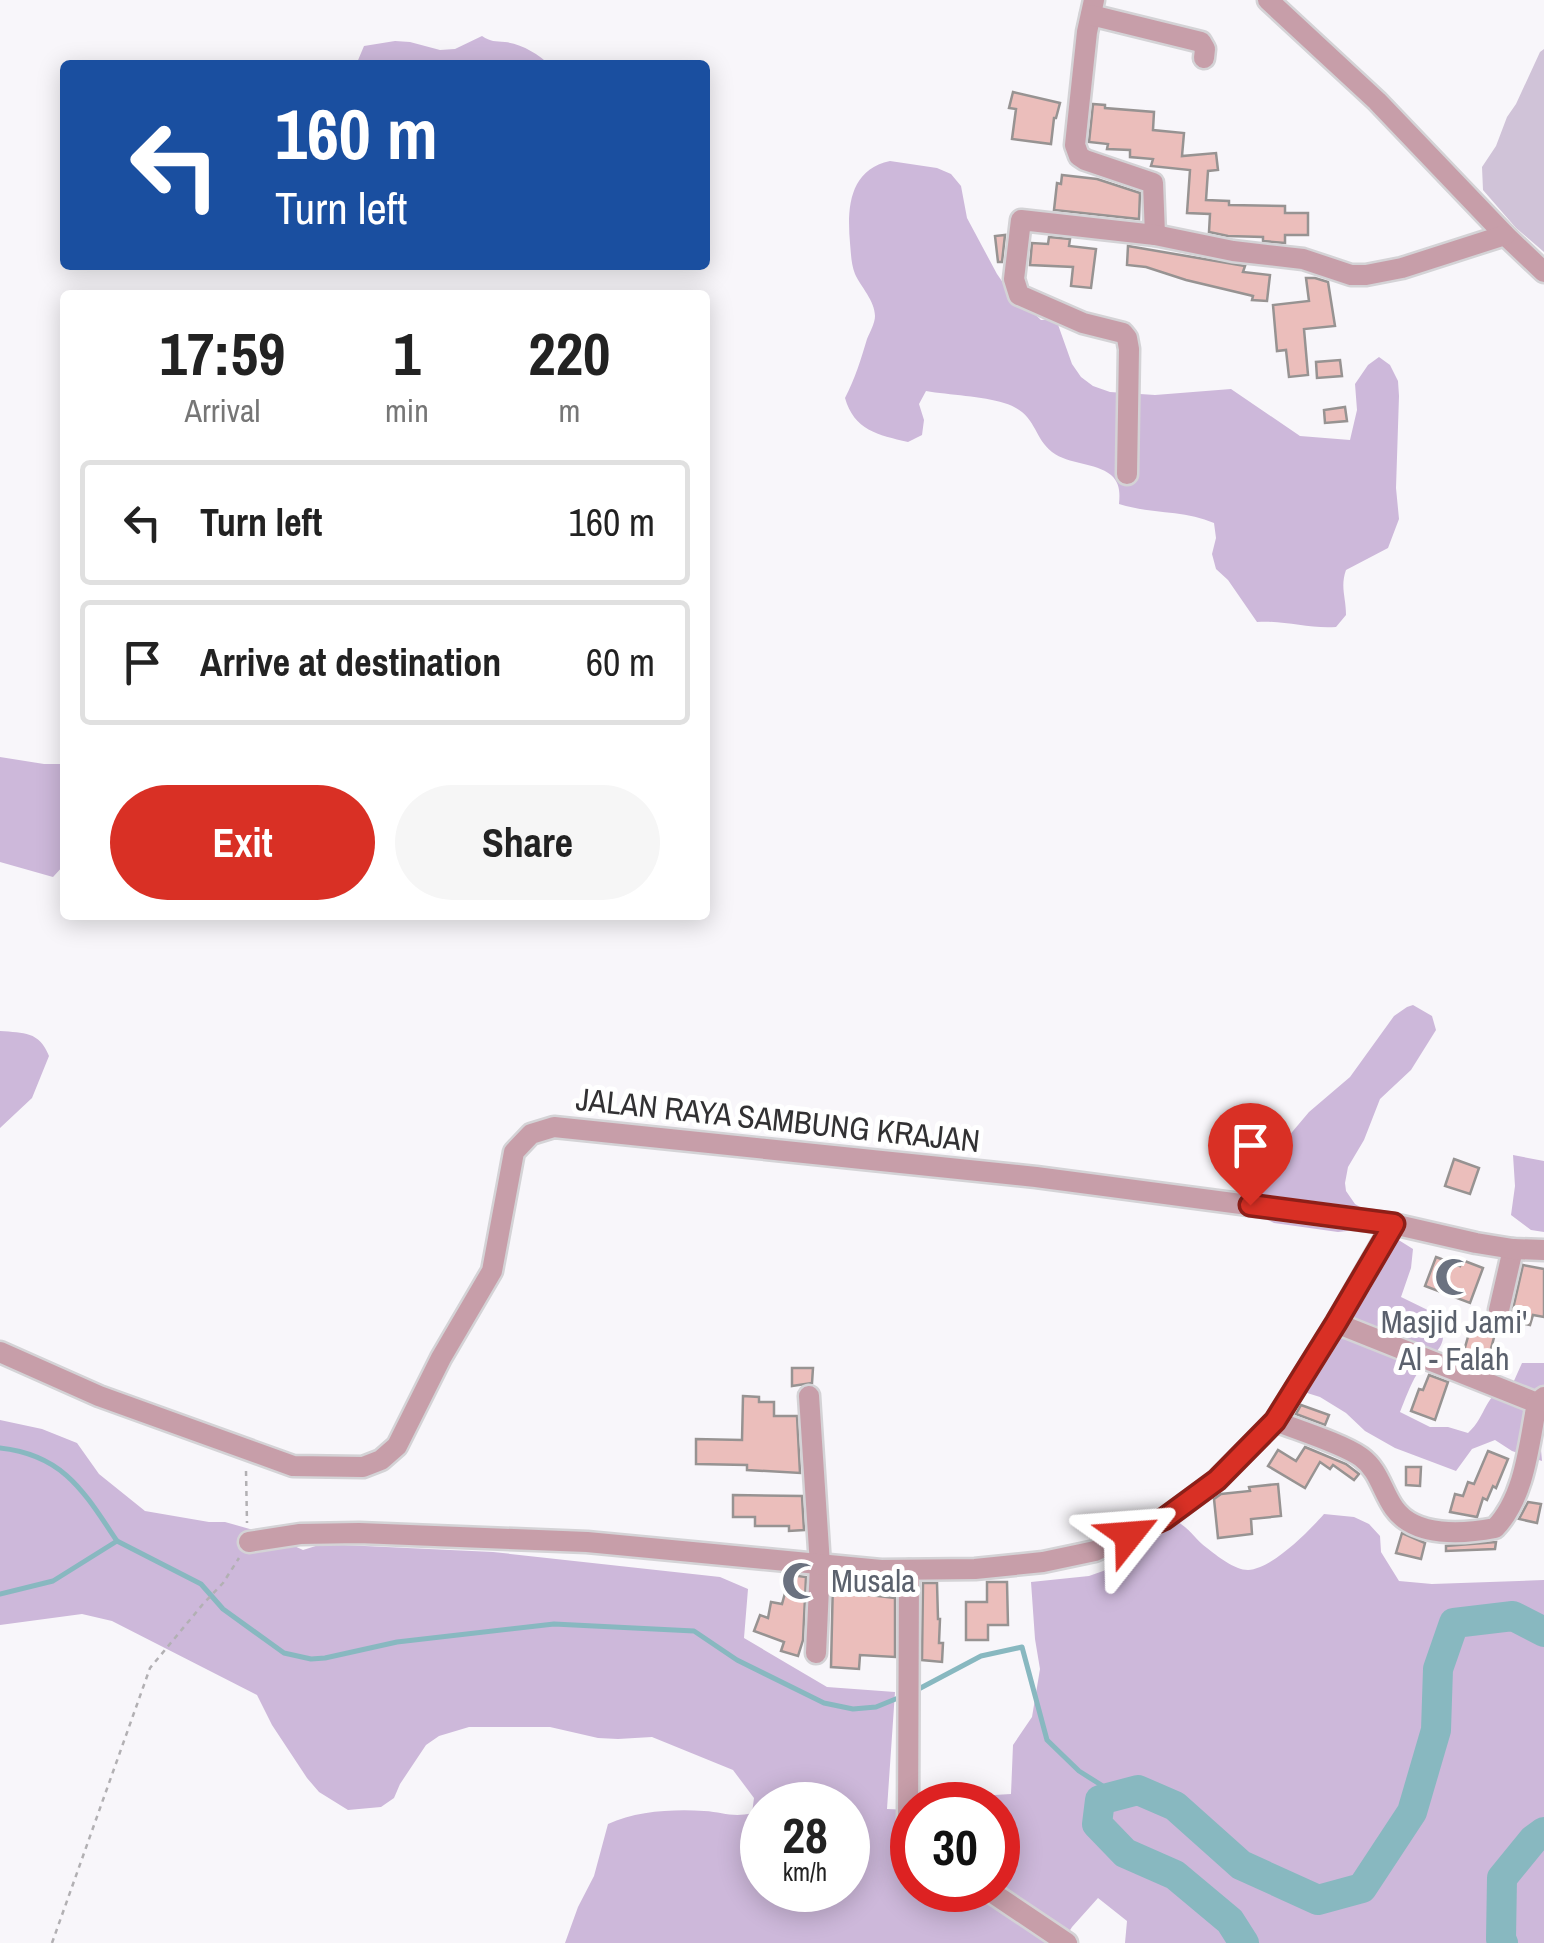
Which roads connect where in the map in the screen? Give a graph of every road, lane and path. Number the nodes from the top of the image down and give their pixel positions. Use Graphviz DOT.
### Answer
graph roads {
  1 [pos="1268,0"];
  2 [pos="1092,7"];
  3 [pos="1204,58"];
  4 [pos="1156,235"];
  5 [pos="1505,236"];
  6 [pos="1544,272"];
  7 [pos="1127,474"];
  8 [pos="1394,1224"];
  9 [pos="1513,1248"];
  10 [pos="1544,1250"];
  11 [pos="1499,1310"];
  12 [pos="1336,1323"];
  13 [pos="0,1352"];
  14 [pos="809,1396"];
  15 [pos="1541,1400"];
  16 [pos="1275,1421"];
  17 [pos="246,1449"];
  18 [pos="249,1542"];
  19 [pos="820,1564"];
  20 [pos="910,1570"];
  21 [pos="816,1653"];
  22 [pos="909,1782"];
  23 [pos="1020,1911"];
  24 [pos="52,1943"];
  25 [pos="1067,1943"];
  1 -- 5 [label="street"];
  2 -- 3 [label="street"];
  2 -- 4 [label="street"];
  4 -- 5 [label="street"];
  4 -- 7 [label="street"];
  5 -- 6 [label="street"];
  8 -- 9 [label="street, JALAN RAYA SAMBUNG KRAJAN"];
  8 -- 12 [label="street"];
  8 -- 17 [label="street, JALAN RAYA SAMBUNG KRAJAN"];
  9 -- 10 [label="street, JALAN RAYA SAMBUNG KRAJAN"];
  9 -- 11 [label="street"];
  12 -- 15 [label="street"];
  12 -- 16 [label="street"];
  13 -- 17 [label="street, JALAN RAYA SAMBUNG KRAJAN"];
  14 -- 19 [label="street"];
  15 -- 16 [label="street"];
  16 -- 20 [label="street"];
  17 -- 18 [label="path"];
  18 -- 19 [label="street"];
  18 -- 24 [label="path"];
  19 -- 20 [label="street"];
  19 -- 21 [label="street"];
  20 -- 22 [label="street"];
  23 -- 25 [label="street"];
}
